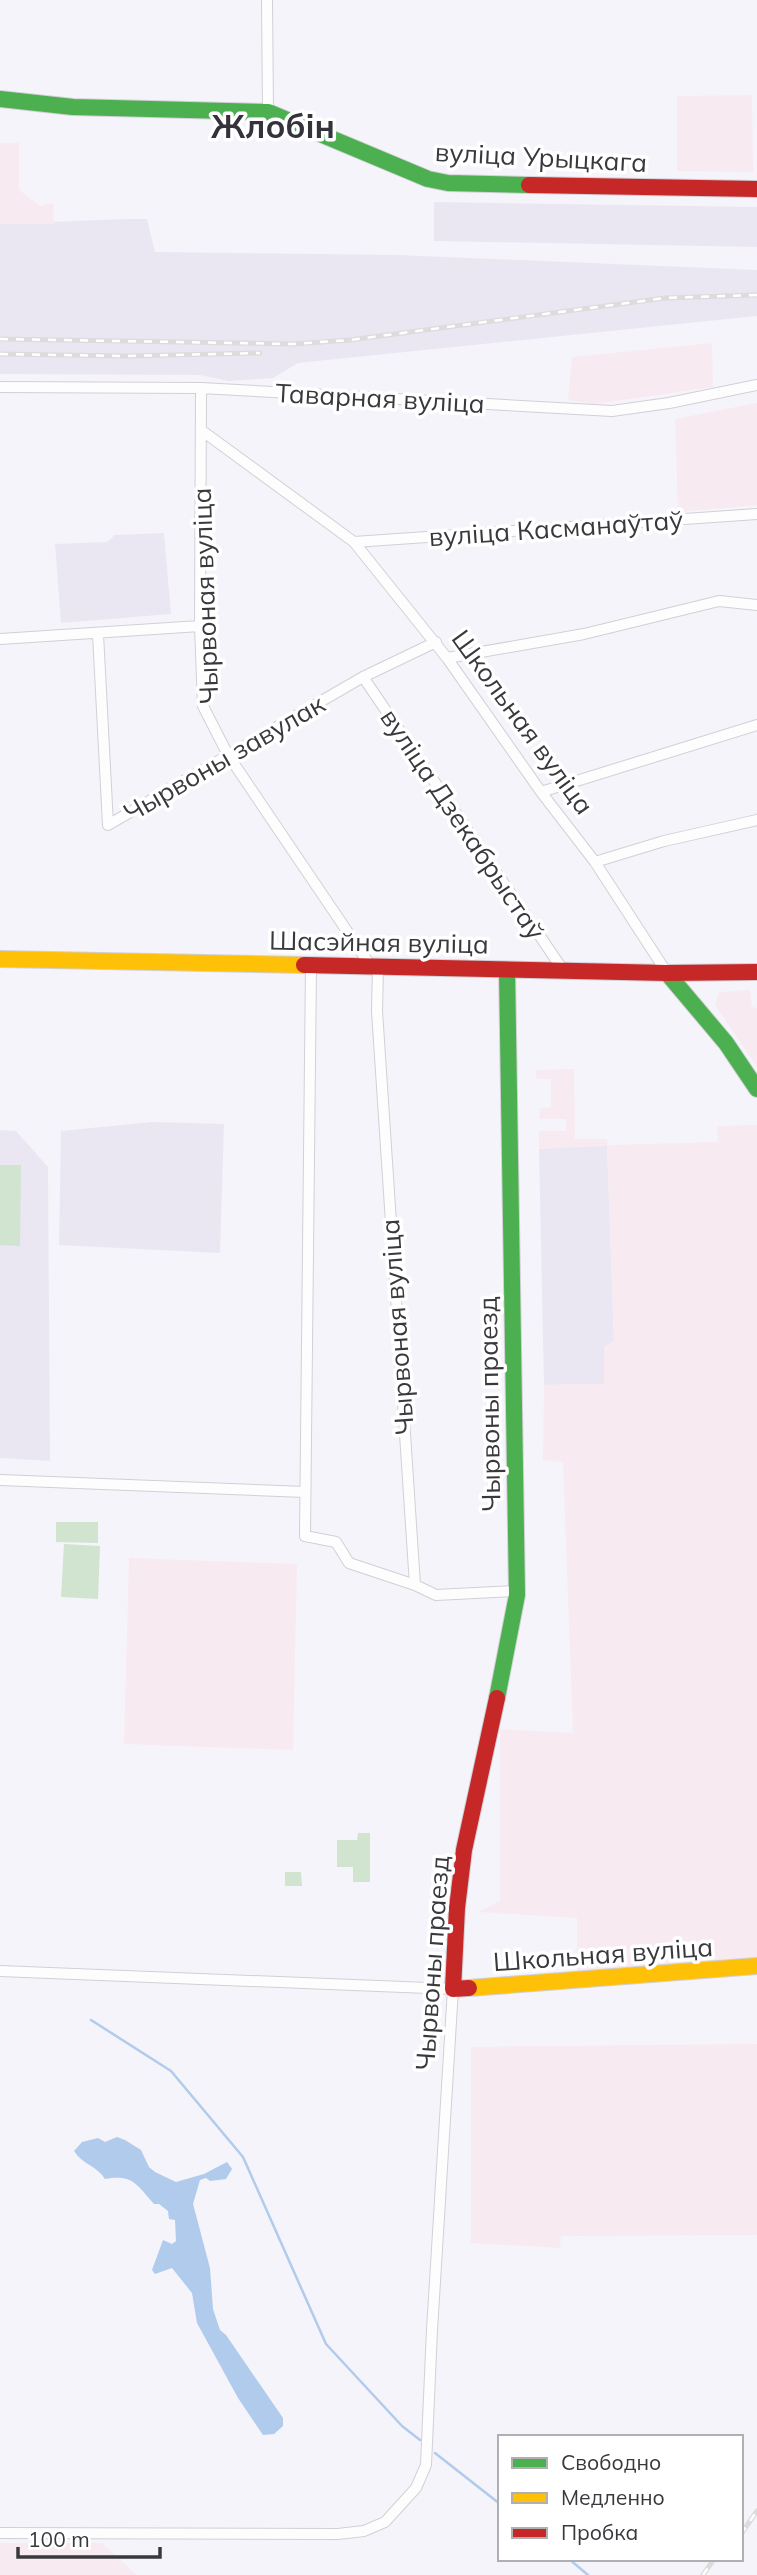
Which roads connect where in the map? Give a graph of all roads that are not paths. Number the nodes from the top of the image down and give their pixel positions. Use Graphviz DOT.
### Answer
graph roads {
  1 [pos="267,0"];
  2 [pos="0,99"];
  3 [pos="268,112"];
  4 [pos="757,189"];
  5 [pos="757,385"];
  6 [pos="0,387"];
  7 [pos="201,388"];
  8 [pos="201,430"];
  9 [pos="757,514"];
  10 [pos="355,542"];
  11 [pos="757,605"];
  12 [pos="200,626"];
  13 [pos="97,634"];
  14 [pos="0,639"];
  15 [pos="436,642"];
  16 [pos="447,658"];
  17 [pos="363,677"];
  18 [pos="757,725"];
  19 [pos="228,755"];
  20 [pos="541,792"];
  21 [pos="757,820"];
  22 [pos="595,862"];
  23 [pos="0,960"];
  24 [pos="311,965"];
  25 [pos="374,966"];
  26 [pos="507,970"];
  27 [pos="563,970"];
  28 [pos="757,972"];
  29 [pos="667,973"];
  30 [pos="757,1089"];
  31 [pos="0,1480"];
  32 [pos="305,1492"];
  33 [pos="415,1585"];
  34 [pos="517,1591"];
  35 [pos="757,1966"];
  36 [pos="0,1972"];
  37 [pos="453,1989"];
  38 [pos="0,2533"];
  1 -- 3 [label="street"];
  2 -- 3 [label="main road, вуліца Урыцкага"];
  3 -- 4 [label="main road, вуліца Урыцкага"];
  5 -- 7 [label="street, Таварная вуліца"];
  6 -- 7 [label="street, Таварная вуліца"];
  7 -- 8 [label="street, Чырвоная вуліца"];
  8 -- 10 [label="street, Школьная вуліца"];
  8 -- 12 [label="street, Чырвоная вуліца"];
  9 -- 10 [label="street, вуліца Касманаўтаў"];
  10 -- 15 [label="street, Школьная вуліца"];
  11 -- 16 [label="street"];
  12 -- 13 [label="street"];
  12 -- 19 [label="street, Чырвоная вуліца"];
  13 -- 14 [label="street"];
  13 -- 19 [label="street, Чырвоны завулак"];
  15 -- 16 [label="street, Школьная вуліца"];
  15 -- 17 [label="street, Чырвоны завулак"];
  16 -- 20 [label="street, Школьная вуліца"];
  17 -- 19 [label="street, Чырвоны завулак"];
  17 -- 27 [label="street, вуліца Дзекабрыстаў"];
  18 -- 20 [label="street"];
  19 -- 25 [label="street, Чырвоная вуліца"];
  20 -- 22 [label="street, Школьная вуліца"];
  21 -- 22 [label="street"];
  22 -- 29 [label="street, Школьная вуліца"];
  23 -- 24 [label="main road, Шасэйная вуліца"];
  24 -- 25 [label="main road, Шасэйная вуліца"];
  24 -- 32 [label="street"];
  25 -- 26 [label="main road, Шасэйная вуліца"];
  25 -- 33 [label="street, Чырвоная вуліца"];
  26 -- 27 [label="main road, Шасэйная вуліца"];
  26 -- 34 [label="main road, Чырвоны праезд"];
  27 -- 29 [label="main road, Шасэйная вуліца"];
  28 -- 29 [label="main road, Шасэйная вуліца"];
  29 -- 30 [label="main road, Школьная вуліца"];
  31 -- 32 [label="street"];
  32 -- 33 [label="street"];
  33 -- 34 [label="street"];
  34 -- 37 [label="main road, Чырвоны праезд"];
  35 -- 37 [label="main road, Школьная вуліца"];
  36 -- 37 [label="street"];
  37 -- 38 [label="street, Чырвоны праезд"];
}
